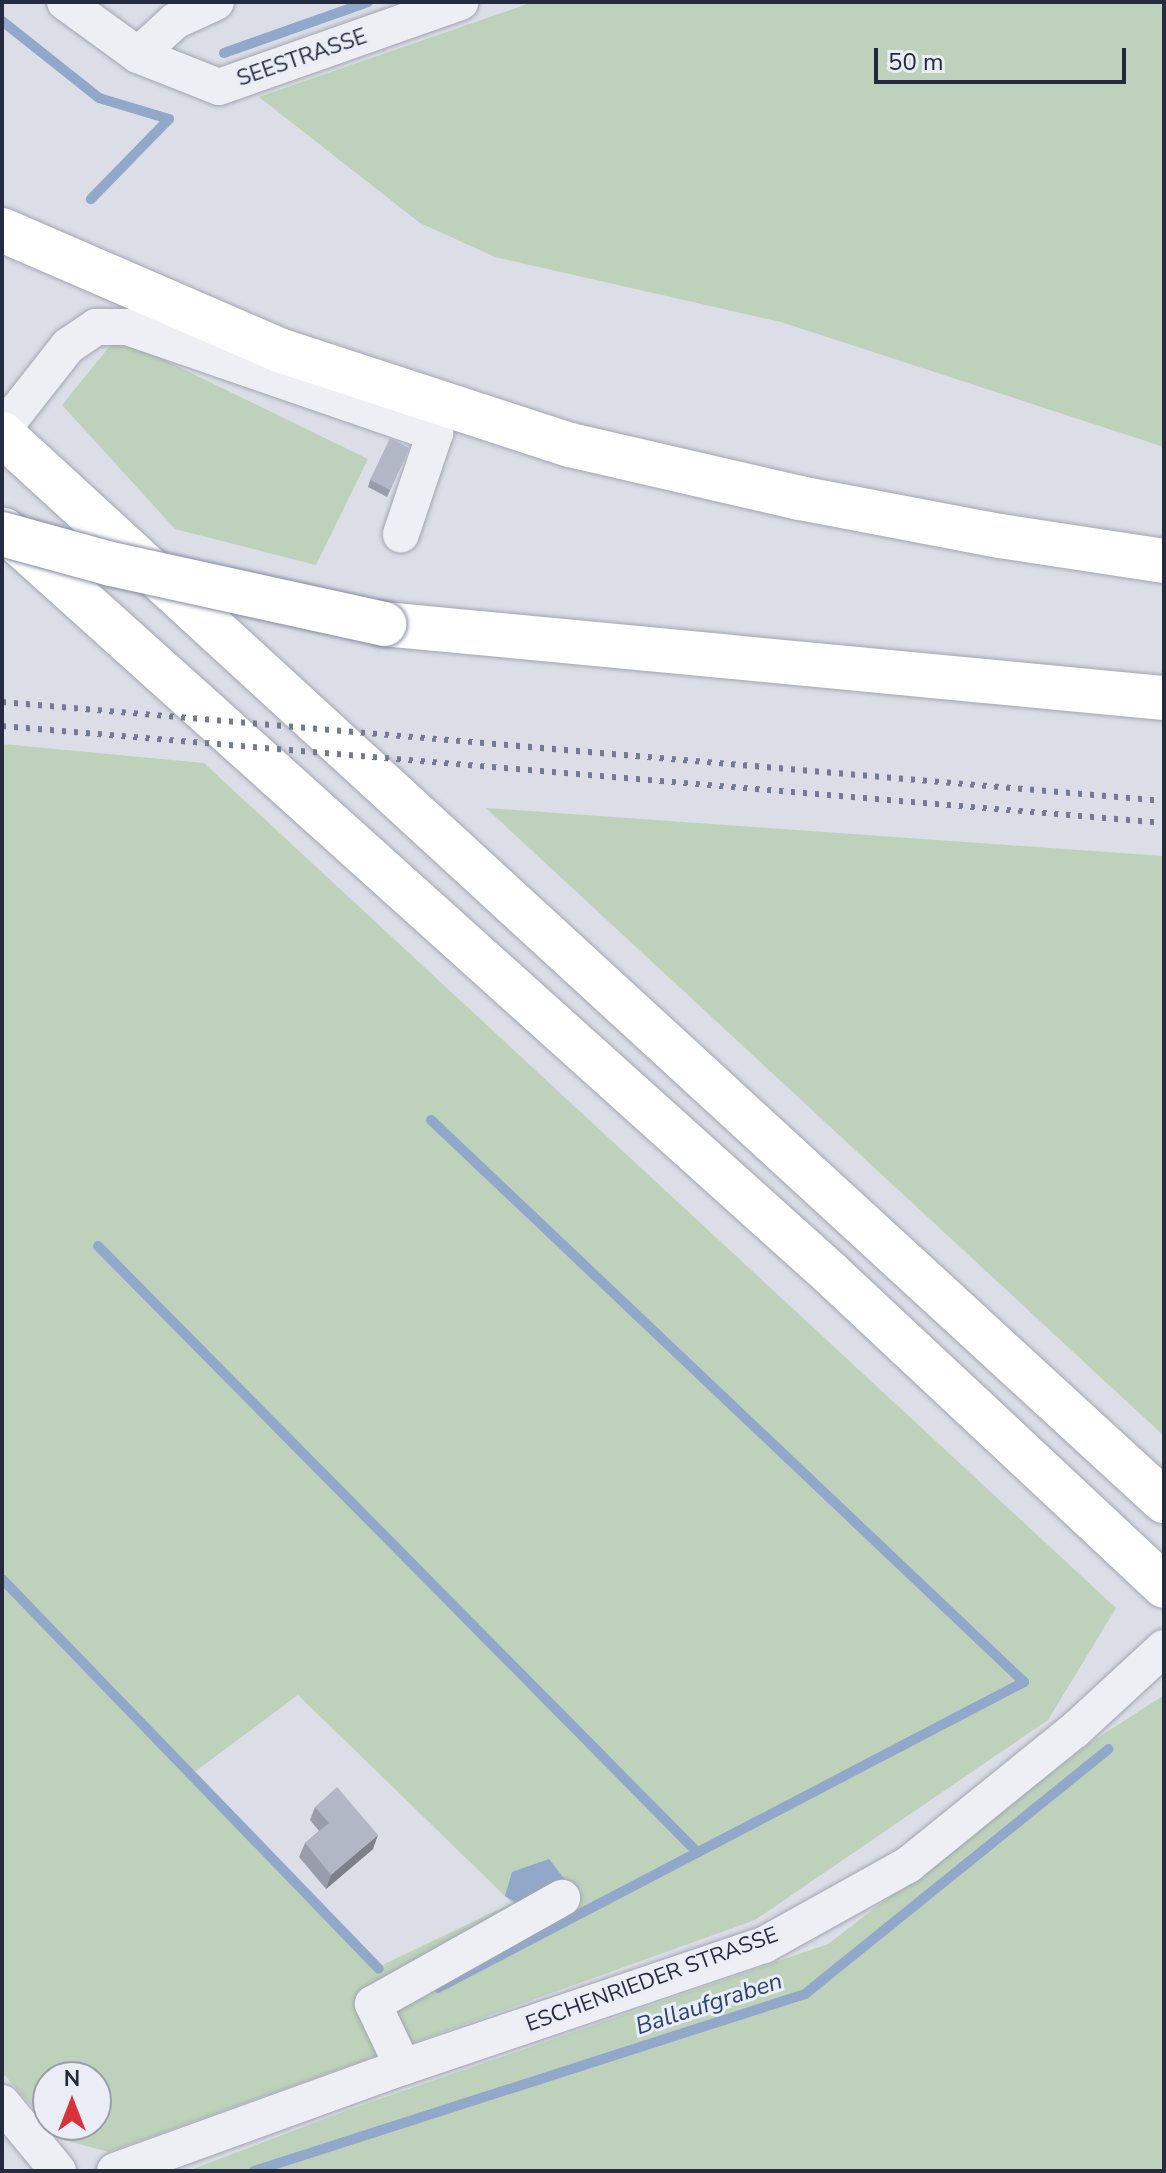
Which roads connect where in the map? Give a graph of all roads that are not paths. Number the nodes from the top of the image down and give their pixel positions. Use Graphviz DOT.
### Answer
graph roads {
  1 [pos="65,2"];
  2 [pos="216,2"];
  3 [pos="461,2"];
  4 [pos="138,55"];
  5 [pos="2,230"];
  6 [pos="2,432"];
  7 [pos="2,532"];
  8 [pos="401,534"];
  9 [pos="1164,561"];
  10 [pos="1164,698"];
  11 [pos="1164,1501"];
  12 [pos="1164,1586"];
  13 [pos="1164,1648"];
  14 [pos="562,1898"];
  15 [pos="403,2067"];
  16 [pos="2,2103"];
  17 [pos="58,2171"];
  18 [pos="115,2171"];
  1 -- 4 [label="street, SEESTRASSE"];
  2 -- 4 [label="street"];
  3 -- 4 [label="street, SEESTRASSE"];
  5 -- 9 [label="highway"];
  6 -- 8 [label="street"];
  6 -- 11 [label="highway"];
  7 -- 10 [label="highway, bridge"];
  7 -- 12 [label="highway"];
  13 -- 15 [label="street, ESCHENRIEDER STRASSE"];
  14 -- 15 [label="street"];
  15 -- 18 [label="street, ESCHENRIEDER STRASSE"];
  16 -- 17 [label="street"];
}
